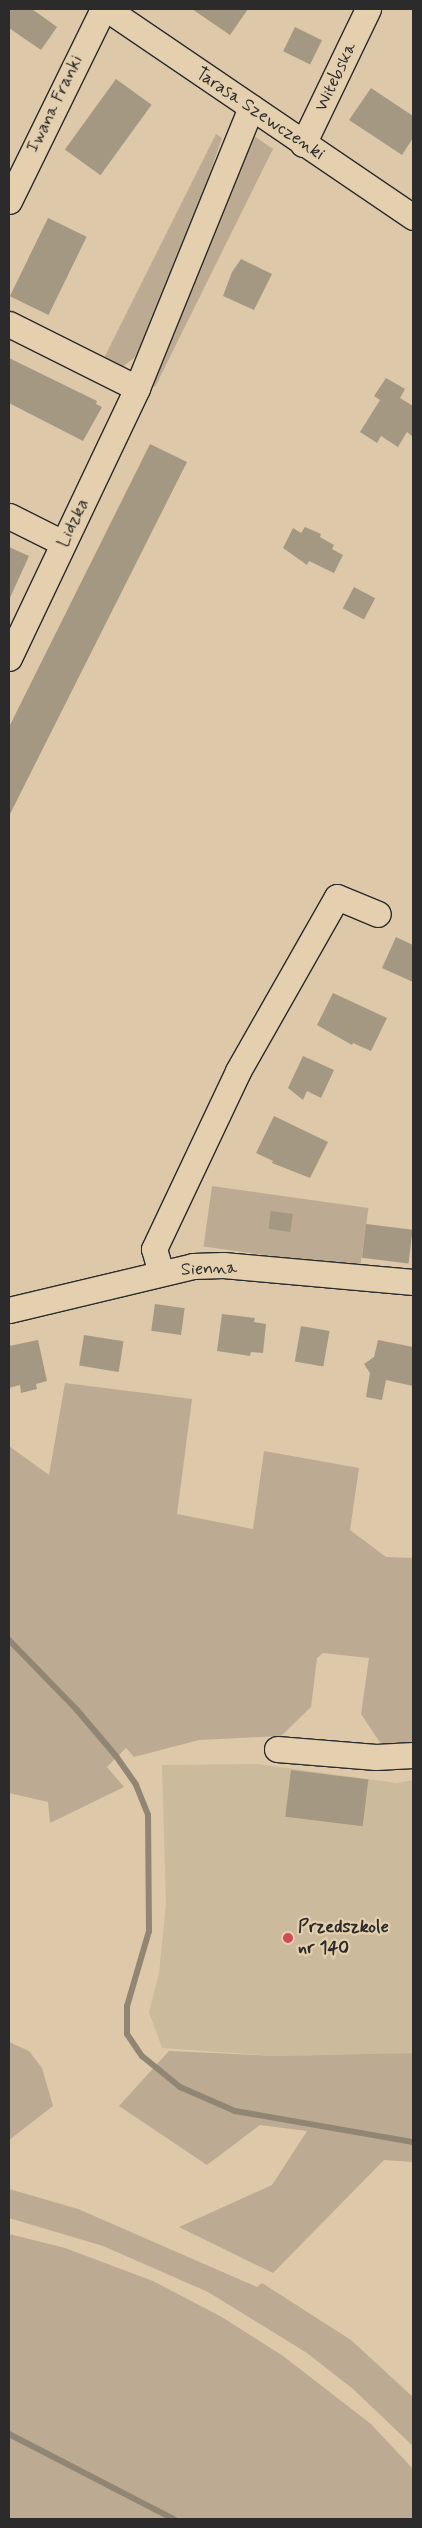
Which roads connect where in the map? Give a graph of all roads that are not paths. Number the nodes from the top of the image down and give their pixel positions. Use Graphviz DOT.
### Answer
graph roads {
  1 [pos="103,9"];
  2 [pos="107,9"];
  3 [pos="368,9"];
  4 [pos="251,107"];
  5 [pos="303,144"];
  6 [pos="9,201"];
  7 [pos="413,217"];
  8 [pos="9,324"];
  9 [pos="138,388"];
  10 [pos="9,516"];
  11 [pos="63,543"];
  12 [pos="9,658"];
  13 [pos="378,914"];
  14 [pos="161,1272"];
  15 [pos="413,1282"];
  16 [pos="9,1310"];
  17 [pos="277,1749"];
  18 [pos="413,1755"];
  1 -- 6 [label="street, Iwana Franki"];
  2 -- 4 [label="street, Tarasa Szewczenki"];
  3 -- 5 [label="street, Witebska"];
  4 -- 5 [label="street, Tarasa Szewczenki"];
  4 -- 9 [label="street, Lidzka"];
  5 -- 7 [label="street, Tarasa Szewczenki"];
  8 -- 9 [label="street"];
  9 -- 11 [label="street, Lidzka"];
  10 -- 11 [label="street"];
  11 -- 12 [label="street, Lidzka"];
  13 -- 14 [label="street"];
  14 -- 15 [label="street, Sienna"];
  14 -- 16 [label="street, Sienna"];
  17 -- 18 [label="street"];
}
